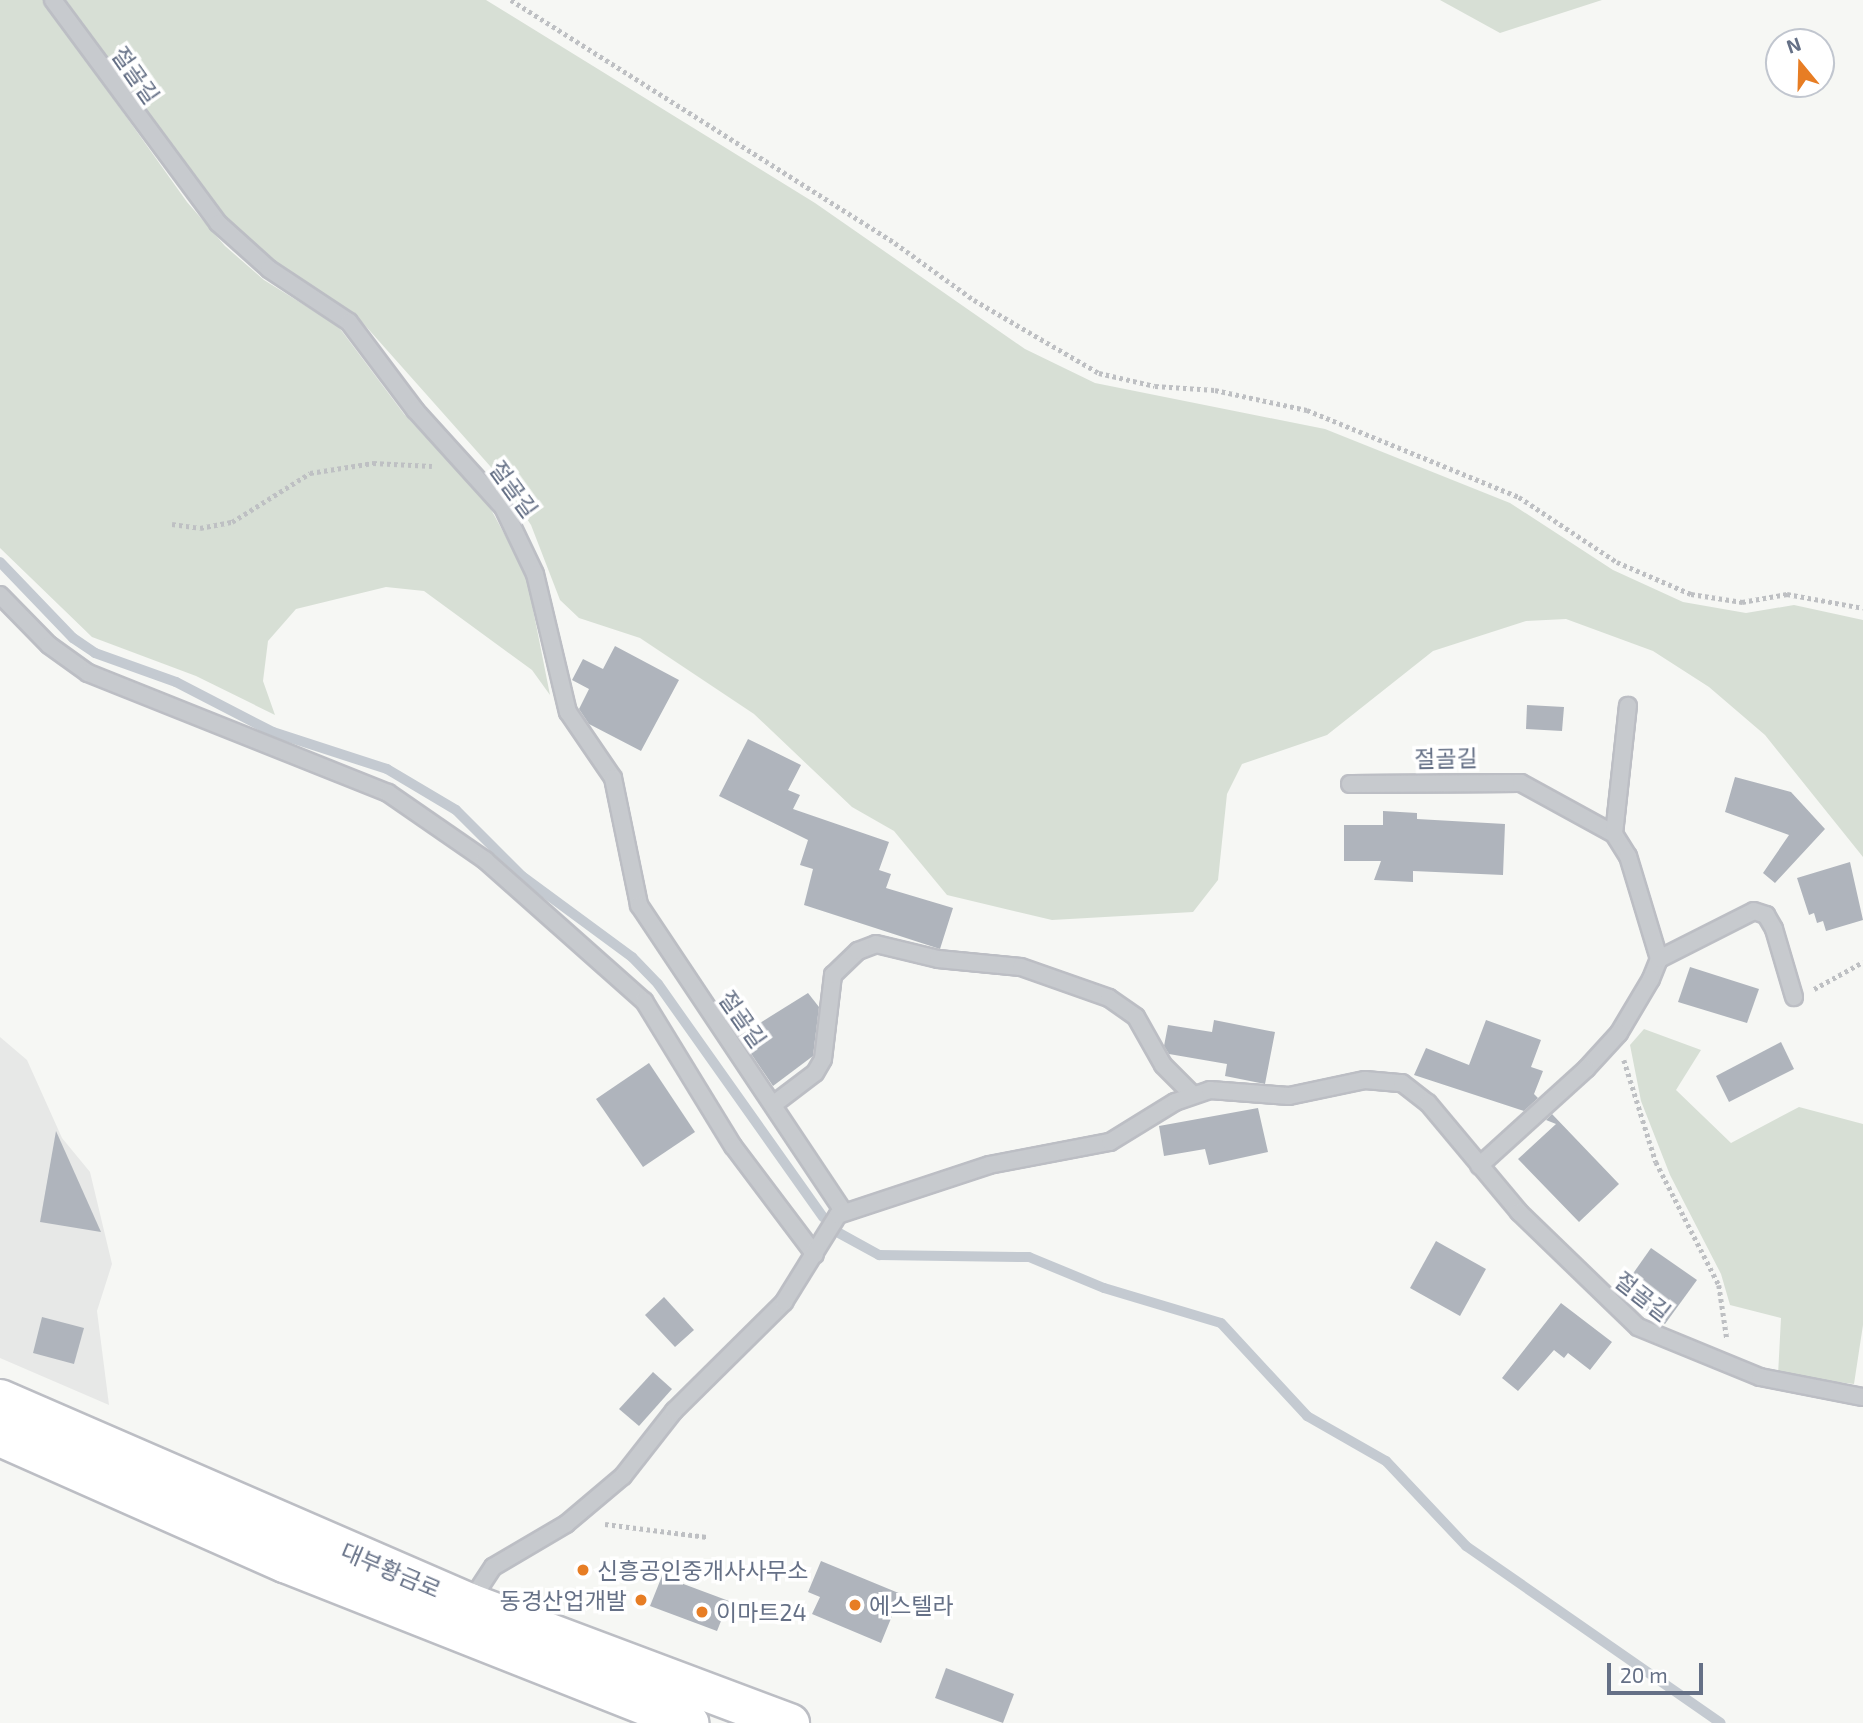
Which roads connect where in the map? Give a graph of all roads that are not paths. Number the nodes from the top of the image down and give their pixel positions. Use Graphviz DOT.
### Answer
graph roads {
  1 [pos="54,0"];
  2 [pos="0,595"];
  3 [pos="1628,706"];
  4 [pos="1350,783"];
  5 [pos="1614,834"];
  6 [pos="1659,959"];
  7 [pos="1794,997"];
  8 [pos="1192,1094"];
  9 [pos="774,1104"];
  10 [pos="1479,1166"];
  11 [pos="844,1212"];
  12 [pos="815,1255"];
  13 [pos="1863,1397"];
  14 [pos="0,1399"];
  15 [pos="0,1437"];
  16 [pos="464,1618"];
  17 [pos="690,1723"];
  18 [pos="790,1723"];
  1 -- 9 [label="lane, 절골길"];
  2 -- 12 [label="lane"];
  3 -- 5 [label="lane"];
  4 -- 5 [label="lane, 절골길"];
  5 -- 6 [label="lane"];
  6 -- 7 [label="lane"];
  6 -- 10 [label="lane"];
  8 -- 9 [label="lane"];
  8 -- 10 [label="lane, 절골길"];
  8 -- 11 [label="lane, 절골길"];
  9 -- 11 [label="lane, 절골길"];
  10 -- 13 [label="lane, 절골길"];
  11 -- 12 [label="lane"];
  12 -- 16 [label="lane"];
  14 -- 16 [label="main road, 대부황금로"];
  15 -- 16 [label="main road, 대부황금로"];
  16 -- 17 [label="main road, 대부황금로"];
  16 -- 18 [label="main road, 대부황금로"];
}
